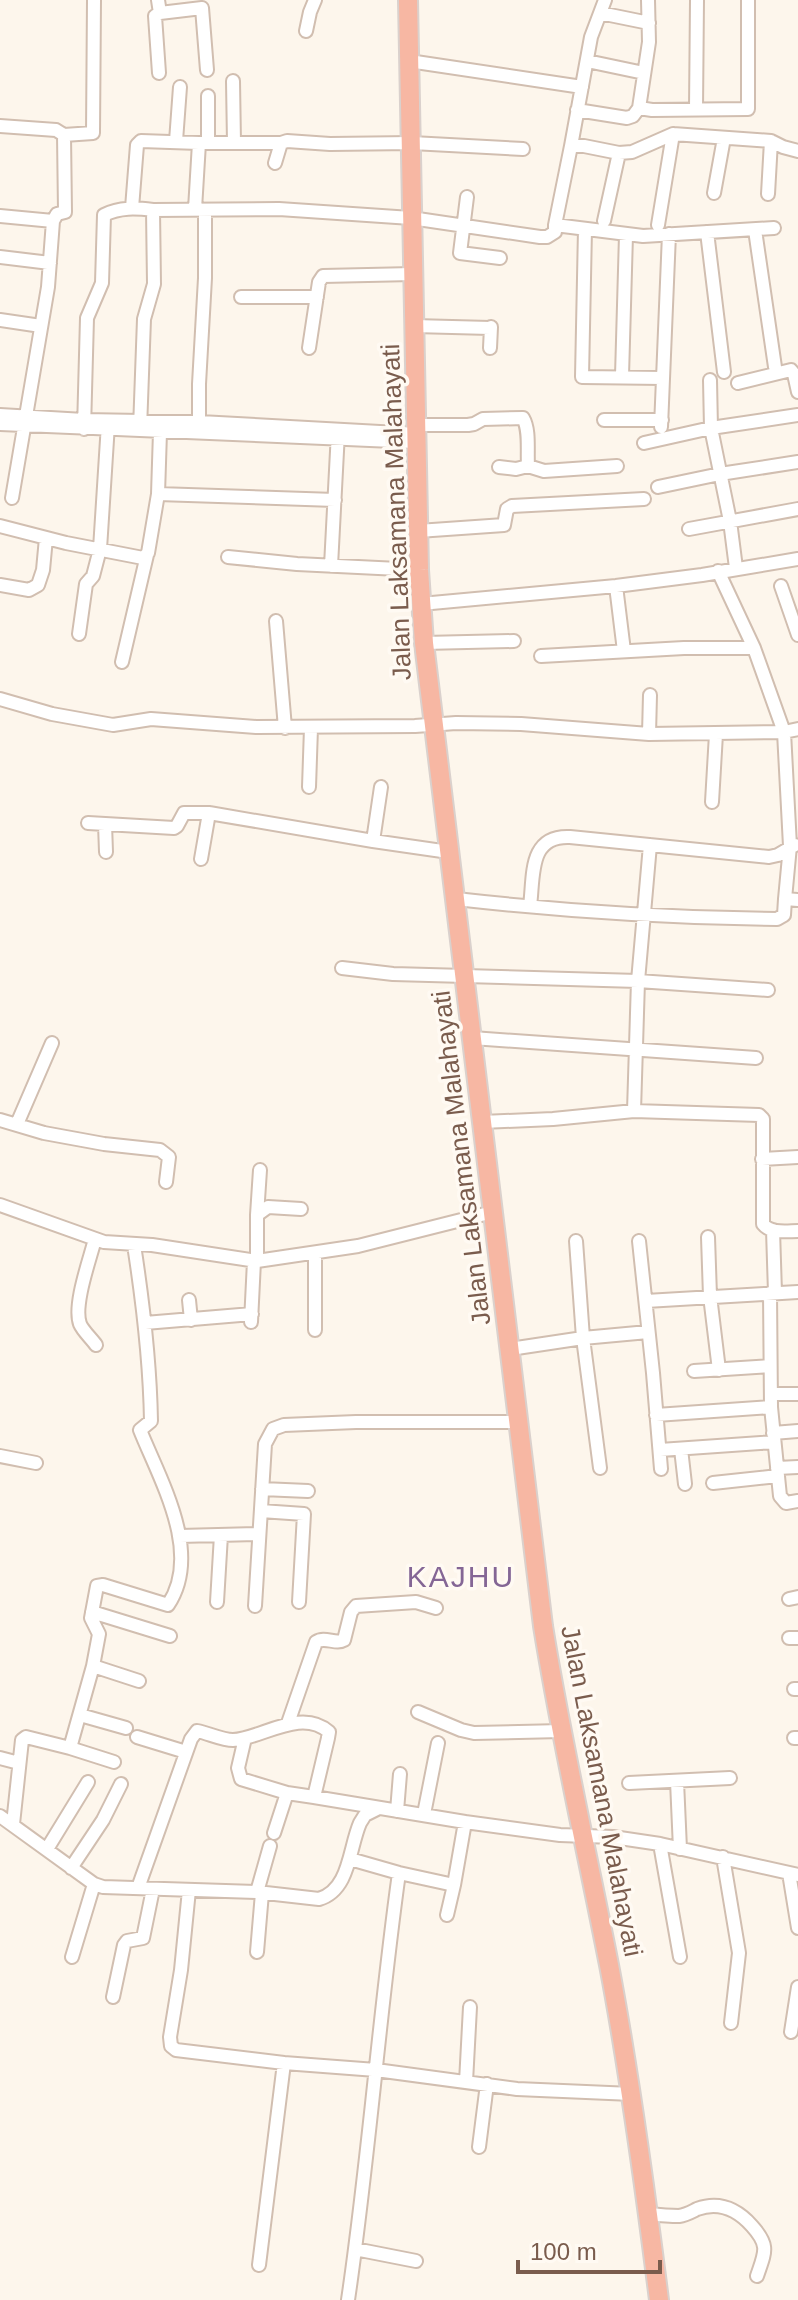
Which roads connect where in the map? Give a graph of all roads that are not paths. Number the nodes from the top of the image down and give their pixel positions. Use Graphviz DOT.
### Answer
graph roads {
  1 [pos="94,0"];
  2 [pos="315,0"];
  3 [pos="408,0"];
  4 [pos="648,0"];
  5 [pos="697,0"];
  6 [pos="748,0"];
  7 [pos="159,6"];
  8 [pos="603,6"];
  9 [pos="649,23"];
  10 [pos="306,31"];
  11 [pos="409,61"];
  12 [pos="587,61"];
  13 [pos="207,70"];
  14 [pos="159,73"];
  15 [pos="644,73"];
  16 [pos="233,81"];
  17 [pos="180,87"];
  18 [pos="582,87"];
  19 [pos="208,96"];
  20 [pos="639,108"];
  21 [pos="696,109"];
  22 [pos="577,110"];
  23 [pos="0,126"];
  24 [pos="673,134"];
  25 [pos="64,135"];
  26 [pos="724,138"];
  27 [pos="176,141"];
  28 [pos="203,143"];
  29 [pos="234,143"];
  30 [pos="281,143"];
  31 [pos="412,143"];
  32 [pos="777,144"];
  33 [pos="571,146"];
  34 [pos="523,149"];
  35 [pos="798,151"];
  36 [pos="619,153"];
  37 [pos="275,163"];
  38 [pos="714,193"];
  39 [pos="768,194"];
  40 [pos="467,197"];
  41 [pos="132,208"];
  42 [pos="153,210"];
  43 [pos="200,210"];
  44 [pos="0,216"];
  45 [pos="411,218"];
  46 [pos="53,221"];
  47 [pos="604,221"];
  48 [pos="463,224"];
  49 [pos="555,225"];
  50 [pos="658,225"];
  51 [pos="774,228"];
  52 [pos="585,229"];
  53 [pos="755,230"];
  54 [pos="707,232"];
  55 [pos="669,234"];
  56 [pos="626,235"];
  57 [pos="0,257"];
  58 [pos="500,258"];
  59 [pos="50,263"];
  60 [pos="413,274"];
  61 [pos="241,297"];
  62 [pos="317,297"];
  63 [pos="0,320"];
  64 [pos="41,326"];
  65 [pos="414,326"];
  66 [pos="309,348"];
  67 [pos="490,348"];
  68 [pos="775,367"];
  69 [pos="724,372"];
  70 [pos="622,376"];
  71 [pos="663,378"];
  72 [pos="710,380"];
  73 [pos="738,383"];
  74 [pos="798,392"];
  75 [pos="0,415"];
  76 [pos="798,415"];
  77 [pos="604,420"];
  78 [pos="26,422"];
  79 [pos="0,424"];
  80 [pos="84,424"];
  81 [pos="108,425"];
  82 [pos="140,426"];
  83 [pos="200,428"];
  84 [pos="711,428"];
  85 [pos="160,432"];
  86 [pos="416,433"];
  87 [pos="338,434"];
  88 [pos="644,443"];
  89 [pos="798,462"];
  90 [pos="528,466"];
  91 [pos="617,466"];
  92 [pos="499,467"];
  93 [pos="720,474"];
  94 [pos="658,487"];
  95 [pos="158,494"];
  96 [pos="12,498"];
  97 [pos="644,499"];
  98 [pos="335,500"];
  99 [pos="798,509"];
  100 [pos="730,521"];
  101 [pos="0,526"];
  102 [pos="689,529"];
  103 [pos="418,531"];
  104 [pos="46,538"];
  105 [pos="100,549"];
  106 [pos="147,555"];
  107 [pos="228,557"];
  108 [pos="798,559"];
  109 [pos="331,566"];
  110 [pos="736,568"];
  111 [pos="419,570"];
  112 [pos="718,571"];
  113 [pos="0,585"];
  114 [pos="616,586"];
  115 [pos="781,586"];
  116 [pos="421,604"];
  117 [pos="276,621"];
  118 [pos="79,634"];
  119 [pos="798,635"];
  120 [pos="514,641"];
  121 [pos="424,643"];
  122 [pos="754,648"];
  123 [pos="624,651"];
  124 [pos="541,656"];
  125 [pos="122,662"];
  126 [pos="650,695"];
  127 [pos="0,699"];
  128 [pos="434,725"];
  129 [pos="285,728"];
  130 [pos="311,728"];
  131 [pos="798,729"];
  132 [pos="784,732"];
  133 [pos="649,734"];
  134 [pos="716,734"];
  135 [pos="309,787"];
  136 [pos="381,787"];
  137 [pos="712,802"];
  138 [pos="209,813"];
  139 [pos="88,823"];
  140 [pos="105,824"];
  141 [pos="373,841"];
  142 [pos="650,845"];
  143 [pos="794,846"];
  144 [pos="106,852"];
  145 [pos="449,852"];
  146 [pos="201,859"];
  147 [pos="456,899"];
  148 [pos="791,900"];
  149 [pos="530,906"];
  150 [pos="644,915"];
  151 [pos="342,968"];
  152 [pos="465,977"];
  153 [pos="638,981"];
  154 [pos="768,990"];
  155 [pos="472,1038"];
  156 [pos="52,1043"];
  157 [pos="635,1050"];
  158 [pos="756,1058"];
  159 [pos="634,1111"];
  160 [pos="9,1122"];
  161 [pos="482,1122"];
  162 [pos="0,1133"];
  163 [pos="798,1157"];
  164 [pos="762,1159"];
  165 [pos="260,1170"];
  166 [pos="166,1182"];
  167 [pos="2,1206"];
  168 [pos="301,1209"];
  169 [pos="493,1212"];
  170 [pos="257,1215"];
  171 [pos="0,1221"];
  172 [pos="773,1230"];
  173 [pos="798,1231"];
  174 [pos="708,1237"];
  175 [pos="95,1239"];
  176 [pos="576,1241"];
  177 [pos="639,1241"];
  178 [pos="134,1245"];
  179 [pos="315,1253"];
  180 [pos="256,1261"];
  181 [pos="798,1292"];
  182 [pos="773,1293"];
  183 [pos="710,1296"];
  184 [pos="189,1300"];
  185 [pos="646,1301"];
  186 [pos="191,1320"];
  187 [pos="145,1323"];
  188 [pos="315,1330"];
  189 [pos="648,1332"];
  190 [pos="583,1338"];
  191 [pos="96,1345"];
  192 [pos="510,1349"];
  193 [pos="770,1366"];
  194 [pos="719,1370"];
  195 [pos="694,1371"];
  196 [pos="798,1394"];
  197 [pos="771,1400"];
  198 [pos="656,1415"];
  199 [pos="518,1422"];
  200 [pos="798,1431"];
  201 [pos="774,1438"];
  202 [pos="681,1449"];
  203 [pos="660,1450"];
  204 [pos="0,1456"];
  205 [pos="36,1463"];
  206 [pos="798,1467"];
  207 [pos="600,1468"];
  208 [pos="661,1469"];
  209 [pos="778,1472"];
  210 [pos="713,1483"];
  211 [pos="685,1484"];
  212 [pos="262,1489"];
  213 [pos="308,1491"];
  214 [pos="798,1501"];
  215 [pos="261,1511"];
  216 [pos="259,1534"];
  217 [pos="221,1535"];
  218 [pos="180,1536"];
  219 [pos="217,1602"];
  220 [pos="299,1602"];
  221 [pos="255,1606"];
  222 [pos="436,1608"];
  223 [pos="92,1612"];
  224 [pos="170,1636"];
  225 [pos="93,1666"];
  226 [pos="139,1681"];
  227 [pos="418,1712"];
  228 [pos="80,1715"];
  229 [pos="288,1723"];
  230 [pos="126,1728"];
  231 [pos="562,1731"];
  232 [pos="137,1737"];
  233 [pos="245,1738"];
  234 [pos="438,1743"];
  235 [pos="70,1748"];
  236 [pos="186,1752"];
  237 [pos="0,1758"];
  238 [pos="114,1762"];
  239 [pos="19,1763"];
  240 [pos="400,1774"];
  241 [pos="730,1778"];
  242 [pos="677,1781"];
  243 [pos="88,1782"];
  244 [pos="629,1783"];
  245 [pos="121,1784"];
  246 [pos="287,1793"];
  247 [pos="314,1797"];
  248 [pos="377,1809"];
  249 [pos="397,1811"];
  250 [pos="424,1814"];
  251 [pos="0,1816"];
  252 [pos="465,1822"];
  253 [pos="13,1824"];
  254 [pos="583,1836"];
  255 [pos="660,1844"];
  256 [pos="47,1849"];
  257 [pos="680,1849"];
  258 [pos="723,1857"];
  259 [pos="350,1859"];
  260 [pos="71,1868"];
  261 [pos="399,1873"];
  262 [pos="793,1874"];
  263 [pos="94,1884"];
  264 [pos="454,1885"];
  265 [pos="138,1888"];
  266 [pos="153,1889"];
  267 [pos="189,1890"];
  268 [pos="260,1893"];
  269 [pos="447,1915"];
  270 [pos="798,1928"];
  271 [pos="257,1952"];
  272 [pos="72,1957"];
  273 [pos="680,1957"];
  274 [pos="798,1987"];
  275 [pos="113,1997"];
  276 [pos="470,2007"];
  277 [pos="731,2023"];
  278 [pos="791,2032"];
  279 [pos="284,2063"];
  280 [pos="376,2070"];
  281 [pos="466,2082"];
  282 [pos="487,2084"];
  283 [pos="632,2094"];
  284 [pos="479,2147"];
  285 [pos="648,2214"];
  286 [pos="355,2249"];
  287 [pos="416,2261"];
  288 [pos="259,2265"];
  289 [pos="757,2276"];
  290 [pos="348,2300"];
  291 [pos="659,2300"];
  1 -- 25 [label="street"];
  2 -- 10 [label="street"];
  3 -- 11 [label="highway, Jalan Laksamana Malahayati"];
  4 -- 9 [label="street"];
  5 -- 21 [label="street"];
  6 -- 21 [label="street"];
  7 -- 13 [label="street"];
  7 -- 14 [label="street"];
  8 -- 9 [label="street"];
  8 -- 12 [label="street"];
  9 -- 15 [label="street"];
  11 -- 18 [label="street"];
  11 -- 31 [label="highway, Jalan Laksamana Malahayati"];
  12 -- 15 [label="street"];
  12 -- 18 [label="street"];
  15 -- 20 [label="street"];
  16 -- 29 [label="street"];
  17 -- 27 [label="street"];
  18 -- 22 [label="street"];
  19 -- 28 [label="street"];
  20 -- 21 [label="street"];
  20 -- 22 [label="street"];
  22 -- 33 [label="street"];
  23 -- 25 [label="street"];
  24 -- 26 [label="street"];
  24 -- 36 [label="street"];
  24 -- 50 [label="street"];
  25 -- 46 [label="street"];
  26 -- 32 [label="street"];
  26 -- 38 [label="street"];
  27 -- 28 [label="street"];
  27 -- 41 [label="street"];
  28 -- 29 [label="street"];
  28 -- 43 [label="street"];
  29 -- 30 [label="street"];
  30 -- 31 [label="street"];
  30 -- 37 [label="street"];
  31 -- 34 [label="street"];
  31 -- 45 [label="highway, Jalan Laksamana Malahayati"];
  32 -- 35 [label="street"];
  32 -- 39 [label="street"];
  33 -- 36 [label="street"];
  33 -- 49 [label="street"];
  36 -- 47 [label="street"];
  40 -- 48 [label="street"];
  41 -- 42 [label="street"];
  41 -- 80 [label="street"];
  42 -- 43 [label="street"];
  42 -- 82 [label="street"];
  43 -- 45 [label="street"];
  43 -- 83 [label="street"];
  44 -- 46 [label="street"];
  45 -- 48 [label="street"];
  45 -- 60 [label="highway, Jalan Laksamana Malahayati"];
  46 -- 59 [label="street"];
  48 -- 49 [label="street"];
  48 -- 58 [label="street"];
  49 -- 52 [label="street"];
  51 -- 53 [label="street"];
  52 -- 56 [label="street"];
  52 -- 70 [label="street"];
  53 -- 54 [label="street"];
  53 -- 68 [label="street"];
  54 -- 55 [label="street"];
  54 -- 69 [label="street"];
  55 -- 56 [label="street"];
  55 -- 71 [label="street"];
  56 -- 70 [label="street"];
  57 -- 59 [label="street"];
  59 -- 64 [label="street"];
  60 -- 62 [label="street"];
  60 -- 65 [label="highway, Jalan Laksamana Malahayati"];
  61 -- 62 [label="street"];
  62 -- 66 [label="street"];
  63 -- 64 [label="street"];
  64 -- 78 [label="street"];
  65 -- 67 [label="street"];
  65 -- 86 [label="highway, Jalan Laksamana Malahayati"];
  70 -- 71 [label="street"];
  71 -- 77 [label="street"];
  72 -- 84 [label="street"];
  73 -- 74 [label="street"];
  75 -- 78 [label="street"];
  76 -- 84 [label="street"];
  78 -- 79 [label="street"];
  78 -- 80 [label="street"];
  78 -- 96 [label="street"];
  80 -- 81 [label="street"];
  81 -- 82 [label="street"];
  81 -- 105 [label="street"];
  82 -- 83 [label="street"];
  82 -- 85 [label="street"];
  83 -- 85 [label="street"];
  83 -- 87 [label="street"];
  84 -- 88 [label="street"];
  84 -- 93 [label="street"];
  85 -- 95 [label="street"];
  86 -- 87 [label="street"];
  86 -- 90 [label="street"];
  86 -- 103 [label="highway, Jalan Laksamana Malahayati"];
  87 -- 98 [label="street"];
  89 -- 93 [label="street"];
  90 -- 91 [label="street"];
  90 -- 92 [label="street"];
  93 -- 94 [label="street"];
  93 -- 100 [label="street"];
  95 -- 98 [label="street"];
  95 -- 106 [label="street"];
  97 -- 103 [label="street"];
  98 -- 109 [label="street"];
  99 -- 100 [label="street"];
  100 -- 102 [label="street"];
  100 -- 110 [label="street"];
  101 -- 104 [label="street"];
  103 -- 111 [label="highway, Jalan Laksamana Malahayati"];
  104 -- 105 [label="street"];
  104 -- 113 [label="street"];
  105 -- 106 [label="street"];
  105 -- 118 [label="street"];
  106 -- 125 [label="street"];
  107 -- 109 [label="street"];
  108 -- 110 [label="street"];
  109 -- 111 [label="street"];
  110 -- 112 [label="street"];
  111 -- 116 [label="highway, Jalan Laksamana Malahayati"];
  112 -- 114 [label="street"];
  112 -- 122 [label="street"];
  114 -- 116 [label="street"];
  114 -- 123 [label="street"];
  115 -- 119 [label="street"];
  116 -- 121 [label="highway, Jalan Laksamana Malahayati"];
  117 -- 129 [label="street"];
  120 -- 121 [label="street"];
  121 -- 128 [label="highway, Jalan Laksamana Malahayati"];
  122 -- 123 [label="street"];
  122 -- 132 [label="street"];
  123 -- 124 [label="street"];
  126 -- 133 [label="street"];
  127 -- 129 [label="street"];
  128 -- 130 [label="street"];
  128 -- 133 [label="street"];
  128 -- 145 [label="highway, Jalan Laksamana Malahayati"];
  129 -- 130 [label="street"];
  130 -- 135 [label="street"];
  131 -- 132 [label="street"];
  132 -- 134 [label="street"];
  132 -- 143 [label="street"];
  133 -- 134 [label="street"];
  134 -- 137 [label="street"];
  136 -- 141 [label="street"];
  138 -- 140 [label="street"];
  138 -- 141 [label="street"];
  138 -- 146 [label="street"];
  139 -- 140 [label="street"];
  140 -- 144 [label="street"];
  141 -- 145 [label="street"];
  142 -- 143 [label="street"];
  142 -- 149 [label="street"];
  142 -- 150 [label="street"];
  143 -- 148 [label="street"];
  145 -- 147 [label="highway, Jalan Laksamana Malahayati"];
  147 -- 149 [label="street"];
  147 -- 152 [label="highway, Jalan Laksamana Malahayati"];
  148 -- 150 [label="street"];
  149 -- 150 [label="street"];
  150 -- 153 [label="street"];
  151 -- 152 [label="street"];
  152 -- 153 [label="street"];
  152 -- 155 [label="highway, Jalan Laksamana Malahayati"];
  153 -- 154 [label="street"];
  153 -- 157 [label="street"];
  155 -- 157 [label="street"];
  155 -- 161 [label="highway, Jalan Laksamana Malahayati"];
  156 -- 160 [label="street"];
  157 -- 158 [label="street"];
  157 -- 159 [label="street"];
  159 -- 161 [label="street"];
  159 -- 164 [label="street"];
  160 -- 162 [label="street"];
  160 -- 166 [label="street"];
  161 -- 169 [label="highway, Jalan Laksamana Malahayati"];
  163 -- 164 [label="street"];
  164 -- 172 [label="street"];
  165 -- 170 [label="street"];
  167 -- 171 [label="street"];
  167 -- 175 [label="street"];
  168 -- 170 [label="street"];
  169 -- 179 [label="street"];
  169 -- 192 [label="highway, Jalan Laksamana Malahayati"];
  170 -- 180 [label="street"];
  172 -- 173 [label="street"];
  172 -- 182 [label="street"];
  174 -- 183 [label="street"];
  175 -- 178 [label="street"];
  175 -- 191 [label="street"];
  176 -- 190 [label="street"];
  177 -- 185 [label="street"];
  178 -- 180 [label="street"];
  178 -- 187 [label="street"];
  179 -- 180 [label="street"];
  179 -- 188 [label="street"];
  180 -- 186 [label="street"];
  181 -- 182 [label="street"];
  182 -- 183 [label="street"];
  182 -- 193 [label="street"];
  183 -- 185 [label="street"];
  183 -- 194 [label="street"];
  184 -- 186 [label="street"];
  185 -- 189 [label="street"];
  186 -- 187 [label="street"];
  187 -- 218 [label="street"];
  189 -- 190 [label="street"];
  189 -- 198 [label="street"];
  190 -- 192 [label="street"];
  190 -- 207 [label="street"];
  192 -- 199 [label="highway, Jalan Laksamana Malahayati"];
  193 -- 194 [label="street"];
  193 -- 197 [label="street"];
  194 -- 195 [label="street"];
  196 -- 197 [label="street"];
  197 -- 198 [label="street"];
  197 -- 201 [label="street"];
  198 -- 203 [label="street"];
  199 -- 212 [label="street"];
  199 -- 231 [label="highway, Jalan Laksamana Malahayati"];
  200 -- 201 [label="street"];
  201 -- 202 [label="street"];
  201 -- 209 [label="street"];
  202 -- 203 [label="street"];
  202 -- 211 [label="street"];
  203 -- 208 [label="street"];
  204 -- 205 [label="street"];
  206 -- 209 [label="street"];
  209 -- 210 [label="street"];
  209 -- 214 [label="street"];
  212 -- 213 [label="street"];
  212 -- 215 [label="street"];
  215 -- 216 [label="street"];
  215 -- 220 [label="street"];
  216 -- 217 [label="street"];
  216 -- 221 [label="street"];
  217 -- 218 [label="street"];
  217 -- 219 [label="street"];
  218 -- 223 [label="street"];
  222 -- 229 [label="street"];
  223 -- 224 [label="street"];
  223 -- 225 [label="street"];
  225 -- 226 [label="street"];
  225 -- 228 [label="street"];
  227 -- 231 [label="street"];
  228 -- 230 [label="street"];
  228 -- 235 [label="street"];
  229 -- 233 [label="street"];
  229 -- 247 [label="street"];
  231 -- 254 [label="highway, Jalan Laksamana Malahayati"];
  232 -- 236 [label="street"];
  233 -- 236 [label="street"];
  233 -- 246 [label="street"];
  234 -- 250 [label="street"];
  235 -- 238 [label="street"];
  235 -- 239 [label="street"];
  236 -- 265 [label="street"];
  237 -- 239 [label="street"];
  239 -- 253 [label="street"];
  240 -- 249 [label="street"];
  241 -- 242 [label="street"];
  242 -- 244 [label="street"];
  242 -- 257 [label="street"];
  243 -- 256 [label="street"];
  245 -- 260 [label="street"];
  246 -- 247 [label="street"];
  246 -- 268 [label="street"];
  247 -- 248 [label="street"];
  248 -- 249 [label="street"];
  248 -- 259 [label="street"];
  249 -- 250 [label="street"];
  250 -- 252 [label="street"];
  251 -- 253 [label="street"];
  252 -- 254 [label="street"];
  252 -- 264 [label="street"];
  253 -- 256 [label="street"];
  254 -- 255 [label="street"];
  254 -- 283 [label="highway, Jalan Laksamana Malahayati"];
  255 -- 257 [label="street"];
  255 -- 273 [label="street"];
  256 -- 260 [label="street"];
  257 -- 258 [label="street"];
  258 -- 262 [label="street"];
  258 -- 277 [label="street"];
  259 -- 261 [label="street"];
  259 -- 268 [label="street"];
  260 -- 263 [label="street"];
  261 -- 264 [label="street"];
  261 -- 280 [label="street"];
  262 -- 270 [label="street"];
  263 -- 265 [label="street"];
  263 -- 272 [label="street"];
  264 -- 269 [label="street"];
  265 -- 266 [label="street"];
  266 -- 267 [label="street"];
  266 -- 275 [label="street"];
  267 -- 268 [label="street"];
  267 -- 279 [label="street"];
  268 -- 271 [label="street"];
  274 -- 278 [label="street"];
  276 -- 281 [label="street"];
  279 -- 280 [label="street"];
  279 -- 288 [label="street"];
  280 -- 281 [label="street"];
  280 -- 286 [label="street"];
  281 -- 282 [label="street"];
  282 -- 283 [label="street"];
  282 -- 284 [label="street"];
  283 -- 285 [label="highway, Jalan Laksamana Malahayati"];
  285 -- 289 [label="street"];
  285 -- 291 [label="highway, Jalan Laksamana Malahayati"];
  286 -- 287 [label="street"];
  286 -- 290 [label="street"];
}
